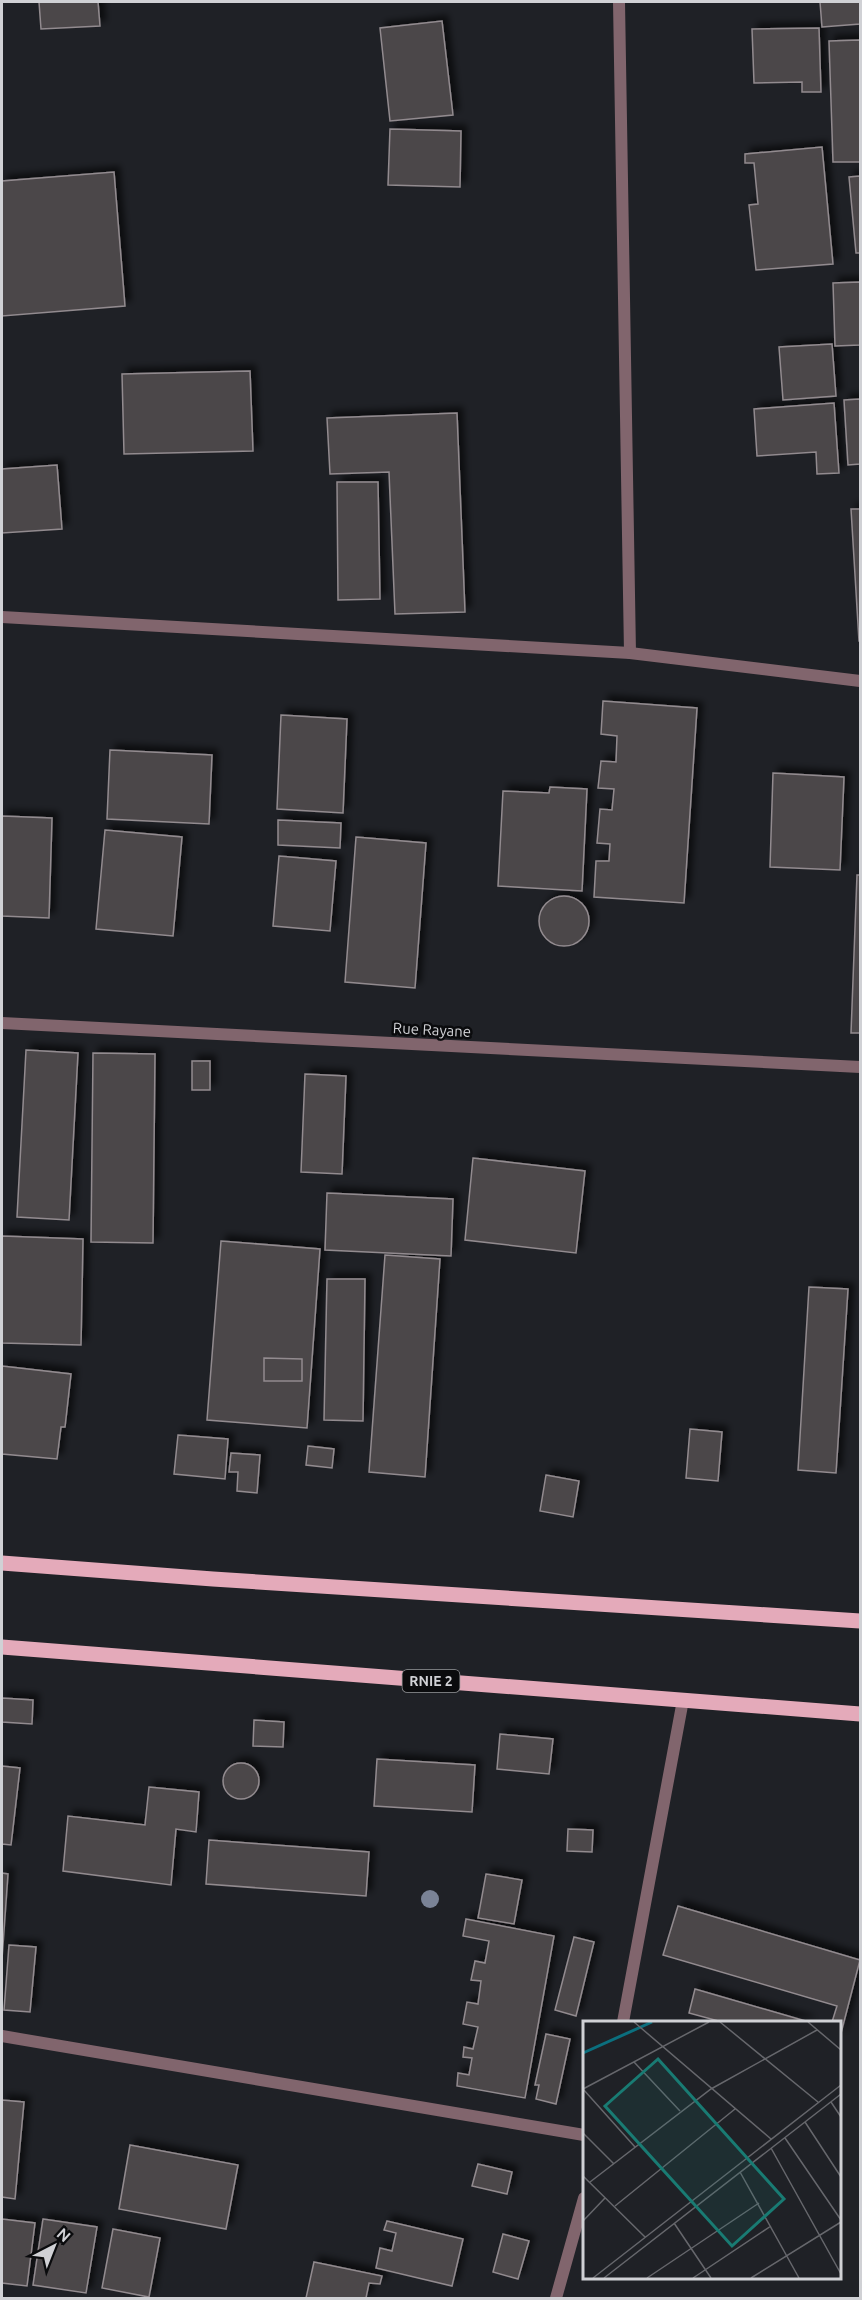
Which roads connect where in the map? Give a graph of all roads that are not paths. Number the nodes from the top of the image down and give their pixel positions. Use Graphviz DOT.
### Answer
graph roads {
  1 [pos="619,2"];
  2 [pos="2,617"];
  3 [pos="630,653"];
  4 [pos="861,681"];
  5 [pos="2,1023"];
  6 [pos="861,1067"];
  7 [pos="2,1563"];
  8 [pos="861,1620"];
  9 [pos="2,1647"];
  10 [pos="683,1700"];
  11 [pos="861,1714"];
  12 [pos="623,2021"];
  13 [pos="2,2036"];
  14 [pos="583,2134"];
  15 [pos="583,2205"];
  16 [pos="556,2298"];
  1 -- 3 [label="street"];
  2 -- 3 [label="street"];
  3 -- 4 [label="street"];
  5 -- 6 [label="street, Rue Rayane"];
  7 -- 8 [label="main road"];
  9 -- 10 [label="main road, RNIE 2"];
  10 -- 11 [label="main road, RNIE 2"];
  10 -- 12 [label="street"];
  13 -- 14 [label="street"];
  15 -- 16 [label="street"];
}
